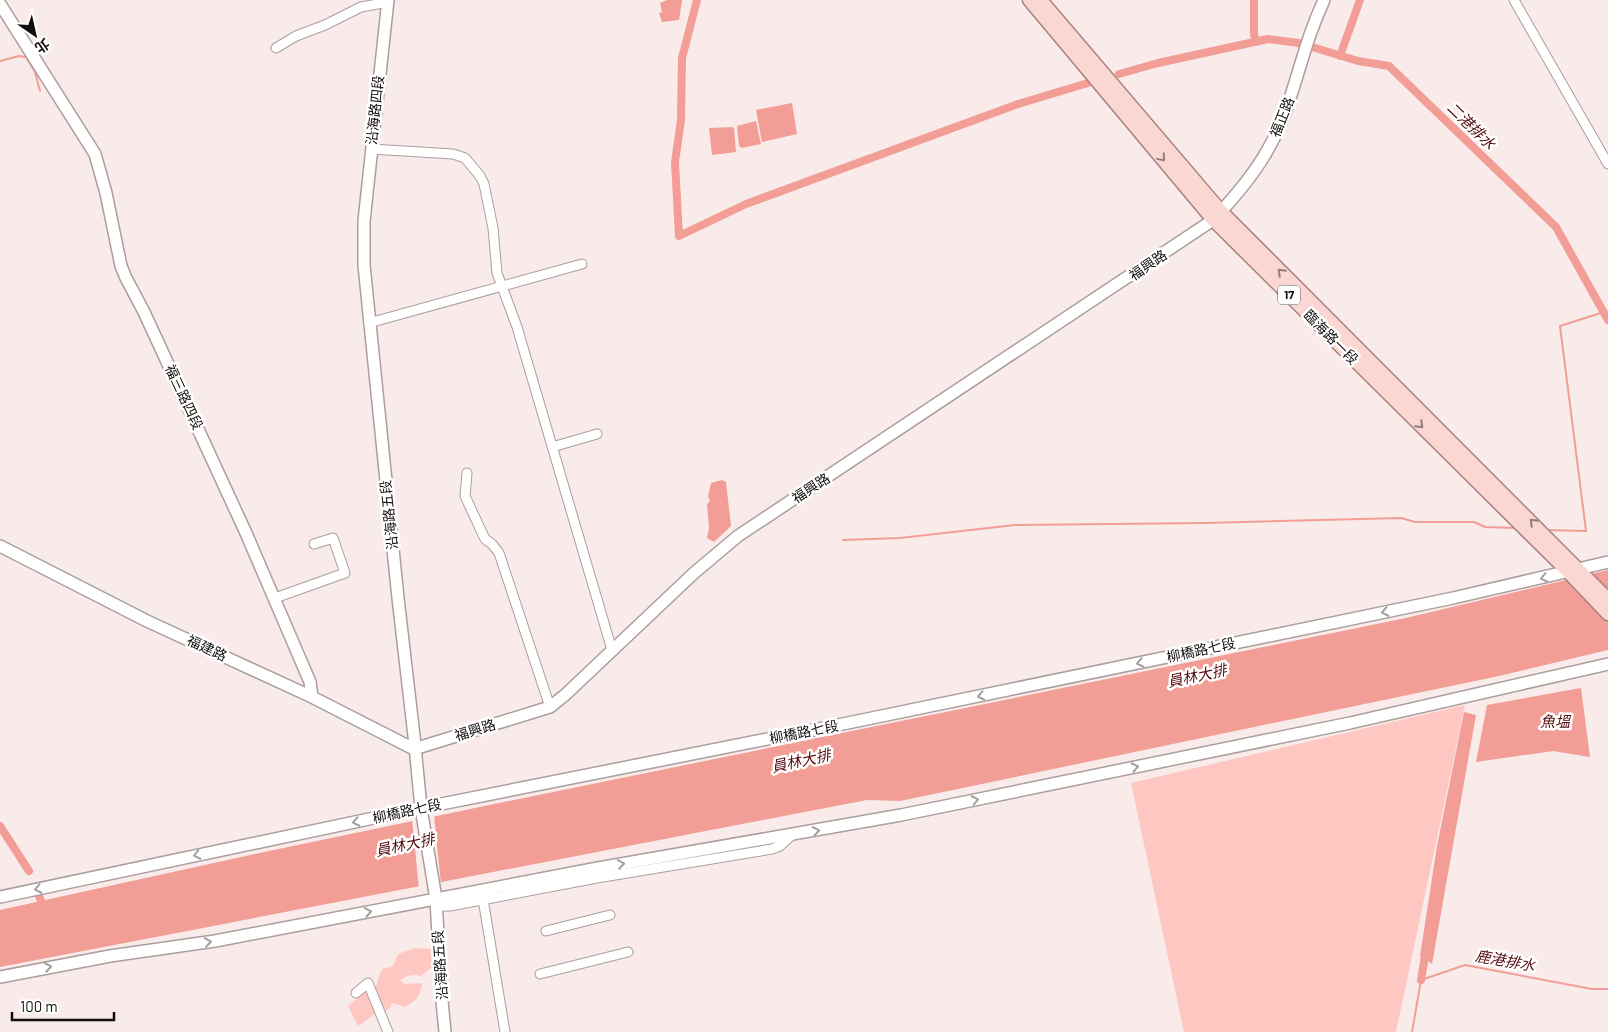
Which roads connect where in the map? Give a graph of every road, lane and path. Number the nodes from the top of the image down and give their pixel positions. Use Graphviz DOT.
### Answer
graph roads {
  1 [pos="1028,0"];
  2 [pos="1040,0"];
  3 [pos="1324,0"];
  4 [pos="1514,0"];
  5 [pos="388,1"];
  6 [pos="0,4"];
  7 [pos="276,48"];
  8 [pos="371,149"];
  9 [pos="1608,164"];
  10 [pos="1217,216"];
  11 [pos="364,221"];
  12 [pos="582,264"];
  13 [pos="501,286"];
  14 [pos="369,323"];
  15 [pos="597,434"];
  16 [pos="552,447"];
  17 [pos="467,473"];
  18 [pos="314,544"];
  19 [pos="0,546"];
  20 [pos="1608,562"];
  21 [pos="1576,573"];
  22 [pos="275,598"];
  23 [pos="1608,599"];
  24 [pos="1608,614"];
  25 [pos="612,650"];
  26 [pos="1608,664"];
  27 [pos="312,697"];
  28 [pos="550,707"];
  29 [pos="414,749"];
  30 [pos="422,813"];
  31 [pos="792,835"];
  32 [pos="0,897"];
  33 [pos="436,899"];
  34 [pos="483,899"];
  35 [pos="610,915"];
  36 [pos="546,931"];
  37 [pos="628,952"];
  38 [pos="540,974"];
  39 [pos="0,977"];
  40 [pos="356,994"];
  41 [pos="388,1032"];
  42 [pos="445,1032"];
  43 [pos="505,1032"];
  1 -- 10 [label="main road, 臨海路一段 / 17, one-way"];
  2 -- 10 [label="main road, 臨海路一段 / 17"];
  3 -- 10 [label="street, 福正路"];
  4 -- 9 [label="street"];
  5 -- 7 [label="street"];
  5 -- 8 [label="street, 沿海路四段"];
  6 -- 22 [label="street, 福三路四段"];
  8 -- 11 [label="street, 沿海路四段"];
  8 -- 13 [label="street"];
  10 -- 21 [label="main road, 臨海路一段 / 17"];
  10 -- 25 [label="street, 福興路"];
  11 -- 14 [label="street, 沿海路五段"];
  12 -- 13 [label="street"];
  13 -- 14 [label="street"];
  13 -- 16 [label="street"];
  14 -- 29 [label="street, 沿海路五段"];
  15 -- 16 [label="street"];
  16 -- 25 [label="street"];
  17 -- 28 [label="street"];
  18 -- 22 [label="street"];
  19 -- 27 [label="street, 福建路"];
  20 -- 21 [label="street, 柳橋路七段"];
  21 -- 23 [label="main road, 17"];
  21 -- 24 [label="main road, 17"];
  21 -- 30 [label="street, 柳橋路七段, one-way"];
  22 -- 27 [label="street, 福三路四段"];
  25 -- 28 [label="street, 福興路"];
  31 -- 26 [label="street, one-way"];
  27 -- 29 [label="street, 福建路"];
  28 -- 29 [label="street, 福興路"];
  29 -- 30 [label="street, 沿海路五段"];
  30 -- 32 [label="street, 柳橋路七段, one-way"];
  30 -- 33 [label="street, 沿海路五段"];
  33 -- 31 [label="street, one-way"];
  31 -- 34 [label="street"];
  33 -- 34 [label="street"];
  39 -- 33 [label="street, one-way"];
  33 -- 42 [label="street, 沿海路五段"];
  34 -- 43 [label="street"];
  35 -- 36 [label="street"];
  37 -- 38 [label="street"];
  40 -- 41 [label="street"];
}
